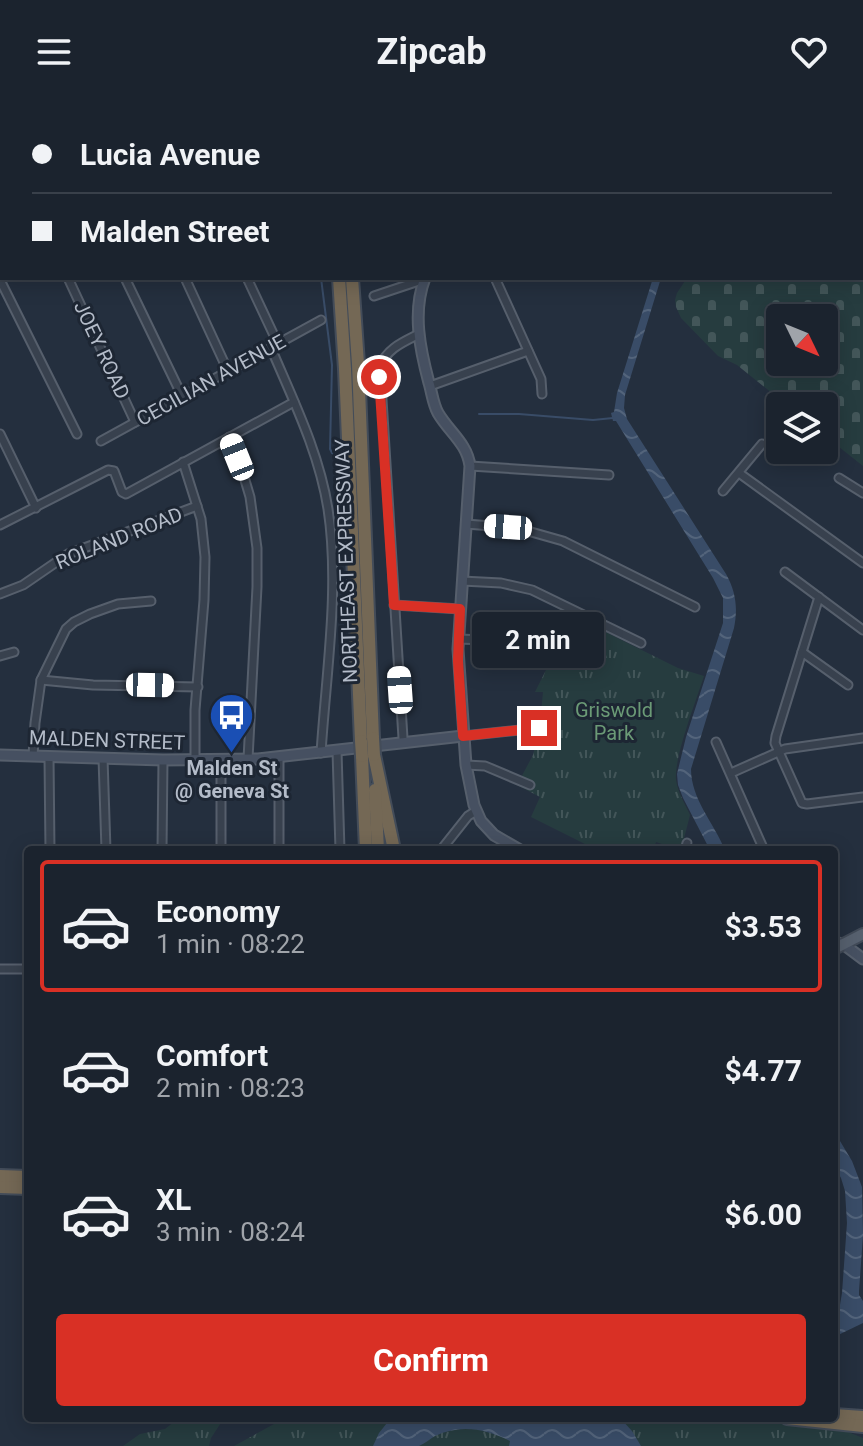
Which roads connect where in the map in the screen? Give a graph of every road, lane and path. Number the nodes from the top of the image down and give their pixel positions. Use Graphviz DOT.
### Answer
graph roads {
  1 [pos="0,280"];
  2 [pos="69,280"];
  3 [pos="126,280"];
  4 [pos="186,280"];
  5 [pos="248,280"];
  6 [pos="339,280"];
  7 [pos="352,280"];
  8 [pos="422,280"];
  9 [pos="425,280"];
  10 [pos="496,280"];
  11 [pos="374,296"];
  12 [pos="321,320"];
  13 [pos="419,334"];
  14 [pos="274,346"];
  15 [pos="528,351"];
  16 [pos="228,371"];
  17 [pos="430,386"];
  18 [pos="542,394"];
  19 [pos="182,396"];
  20 [pos="294,402"];
  21 [pos="135,422"];
  22 [pos="0,434"];
  23 [pos="77,434"];
  24 [pos="229,437"];
  25 [pos="101,441"];
  26 [pos="762,444"];
  27 [pos="183,462"];
  28 [pos="470,466"];
  29 [pos="739,473"];
  30 [pos="609,475"];
  31 [pos="839,478"];
  32 [pos="723,491"];
  33 [pos="863,493"];
  34 [pos="197,506"];
  35 [pos="36,508"];
  36 [pos="466,524"];
  37 [pos="0,525"];
  38 [pos="863,563"];
  39 [pos="785,572"];
  40 [pos="462,581"];
  41 [pos="0,594"];
  42 [pos="819,597"];
  43 [pos="151,601"];
  44 [pos="394,605"];
  45 [pos="695,607"];
  46 [pos="460,609"];
  47 [pos="863,630"];
  48 [pos="458,639"];
  49 [pos="641,643"];
  50 [pos="14,652"];
  51 [pos="802,652"];
  52 [pos="0,656"];
  53 [pos="545,659"];
  54 [pos="41,680"];
  55 [pos="848,685"];
  56 [pos="198,687"];
  57 [pos="539,728"];
  58 [pos="463,736"];
  59 [pos="863,738"];
  60 [pos="367,739"];
  61 [pos="440,739"];
  62 [pos="403,741"];
  63 [pos="716,742"];
  64 [pos="337,751"];
  65 [pos="778,751"];
  66 [pos="321,753"];
  67 [pos="0,755"];
  68 [pos="33,756"];
  69 [pos="368,756"];
  70 [pos="49,757"];
  71 [pos="279,757"];
  72 [pos="103,758"];
  73 [pos="248,759"];
  74 [pos="163,760"];
  75 [pos="195,760"];
  76 [pos="221,760"];
  77 [pos="466,761"];
  78 [pos="731,773"];
  79 [pos="530,785"];
  80 [pos="863,797"];
  81 [pos="476,811"];
  82 [pos="50,846"];
  83 [pos="106,846"];
  84 [pos="162,846"];
  85 [pos="221,846"];
  86 [pos="279,846"];
  87 [pos="340,846"];
  88 [pos="370,846"];
  89 [pos="393,846"];
  90 [pos="444,846"];
  91 [pos="513,846"];
  92 [pos="762,846"];
  93 [pos="863,934"];
  94 [pos="838,943"];
  95 [pos="838,945"];
  96 [pos="863,959"];
  97 [pos="0,969"];
  98 [pos="24,969"];
  99 [pos="0,1176"];
  100 [pos="24,1177"];
  101 [pos="0,1187"];
  102 [pos="24,1188"];
  103 [pos="838,1415"];
  104 [pos="863,1417"];
  105 [pos="825,1422"];
  106 [pos="863,1426"];
  1 -- 23 [label="street"];
  2 -- 21 [label="street, JOEY ROAD"];
  3 -- 19 [label="street"];
  4 -- 16 [label="street"];
  5 -- 14 [label="street"];
  6 -- 60 [label="highway, NORTHEAST EXPRESSWAY"];
  7 -- 60 [label="highway, NORTHEAST EXPRESSWAY"];
  8 -- 11 [label="street"];
  9 -- 13 [label="street"];
  10 -- 15 [label="street"];
  12 -- 14 [label="street, CECILIAN AVENUE"];
  13 -- 17 [label="street"];
  13 -- 44 [label="street"];
  14 -- 16 [label="street, CECILIAN AVENUE"];
  14 -- 20 [label="street"];
  15 -- 17 [label="street"];
  15 -- 18 [label="street"];
  16 -- 19 [label="street, CECILIAN AVENUE"];
  17 -- 28 [label="street"];
  19 -- 21 [label="street, CECILIAN AVENUE"];
  20 -- 24 [label="street"];
  20 -- 66 [label="street"];
  21 -- 25 [label="street, CECILIAN AVENUE"];
  22 -- 35 [label="street"];
  24 -- 27 [label="street"];
  24 -- 73 [label="street"];
  26 -- 29 [label="street"];
  27 -- 34 [label="street"];
  27 -- 35 [label="street"];
  28 -- 30 [label="street"];
  28 -- 36 [label="street"];
  29 -- 32 [label="street"];
  29 -- 38 [label="street"];
  31 -- 33 [label="street"];
  34 -- 41 [label="street, ROLAND ROAD"];
  34 -- 56 [label="street"];
  35 -- 37 [label="street"];
  36 -- 40 [label="street"];
  36 -- 45 [label="street"];
  39 -- 42 [label="street"];
  40 -- 46 [label="street"];
  40 -- 49 [label="street"];
  42 -- 47 [label="street"];
  42 -- 51 [label="street"];
  43 -- 54 [label="street"];
  44 -- 46 [label="street"];
  44 -- 62 [label="street"];
  46 -- 48 [label="street"];
  48 -- 53 [label="street"];
  48 -- 58 [label="street"];
  50 -- 52 [label="street"];
  51 -- 55 [label="street"];
  51 -- 65 [label="street"];
  54 -- 56 [label="street"];
  54 -- 68 [label="street"];
  56 -- 75 [label="street"];
  57 -- 58 [label="street, MALDEN STREET"];
  58 -- 61 [label="street, MALDEN STREET"];
  58 -- 77 [label="street"];
  59 -- 65 [label="street"];
  60 -- 69 [label="highway, NORTHEAST EXPRESSWAY, bridge"];
  61 -- 62 [label="street, MALDEN STREET"];
  61 -- 77 [label="street"];
  62 -- 64 [label="street, MALDEN STREET"];
  63 -- 78 [label="street"];
  64 -- 66 [label="street, MALDEN STREET"];
  64 -- 87 [label="street"];
  65 -- 78 [label="street"];
  65 -- 80 [label="street"];
  66 -- 71 [label="street, MALDEN STREET"];
  67 -- 68 [label="street, MALDEN STREET"];
  68 -- 70 [label="street, MALDEN STREET"];
  69 -- 88 [label="highway, NORTHEAST EXPRESSWAY"];
  69 -- 89 [label="highway"];
  70 -- 72 [label="street, MALDEN STREET"];
  70 -- 82 [label="street"];
  71 -- 73 [label="street, MALDEN STREET"];
  71 -- 86 [label="street"];
  72 -- 74 [label="street, MALDEN STREET"];
  72 -- 83 [label="street"];
  73 -- 76 [label="street, MALDEN STREET"];
  74 -- 75 [label="street, MALDEN STREET"];
  74 -- 84 [label="street"];
  75 -- 76 [label="street, MALDEN STREET"];
  76 -- 85 [label="street"];
  77 -- 79 [label="street"];
  77 -- 81 [label="street"];
  78 -- 92 [label="street"];
  81 -- 90 [label="street"];
  81 -- 91 [label="street"];
  93 -- 94 [label="main road"];
  95 -- 96 [label="street"];
  97 -- 98 [label="street"];
  99 -- 100 [label="highway"];
  101 -- 102 [label="highway"];
  103 -- 104 [label="highway"];
  105 -- 106 [label="highway"];
}
